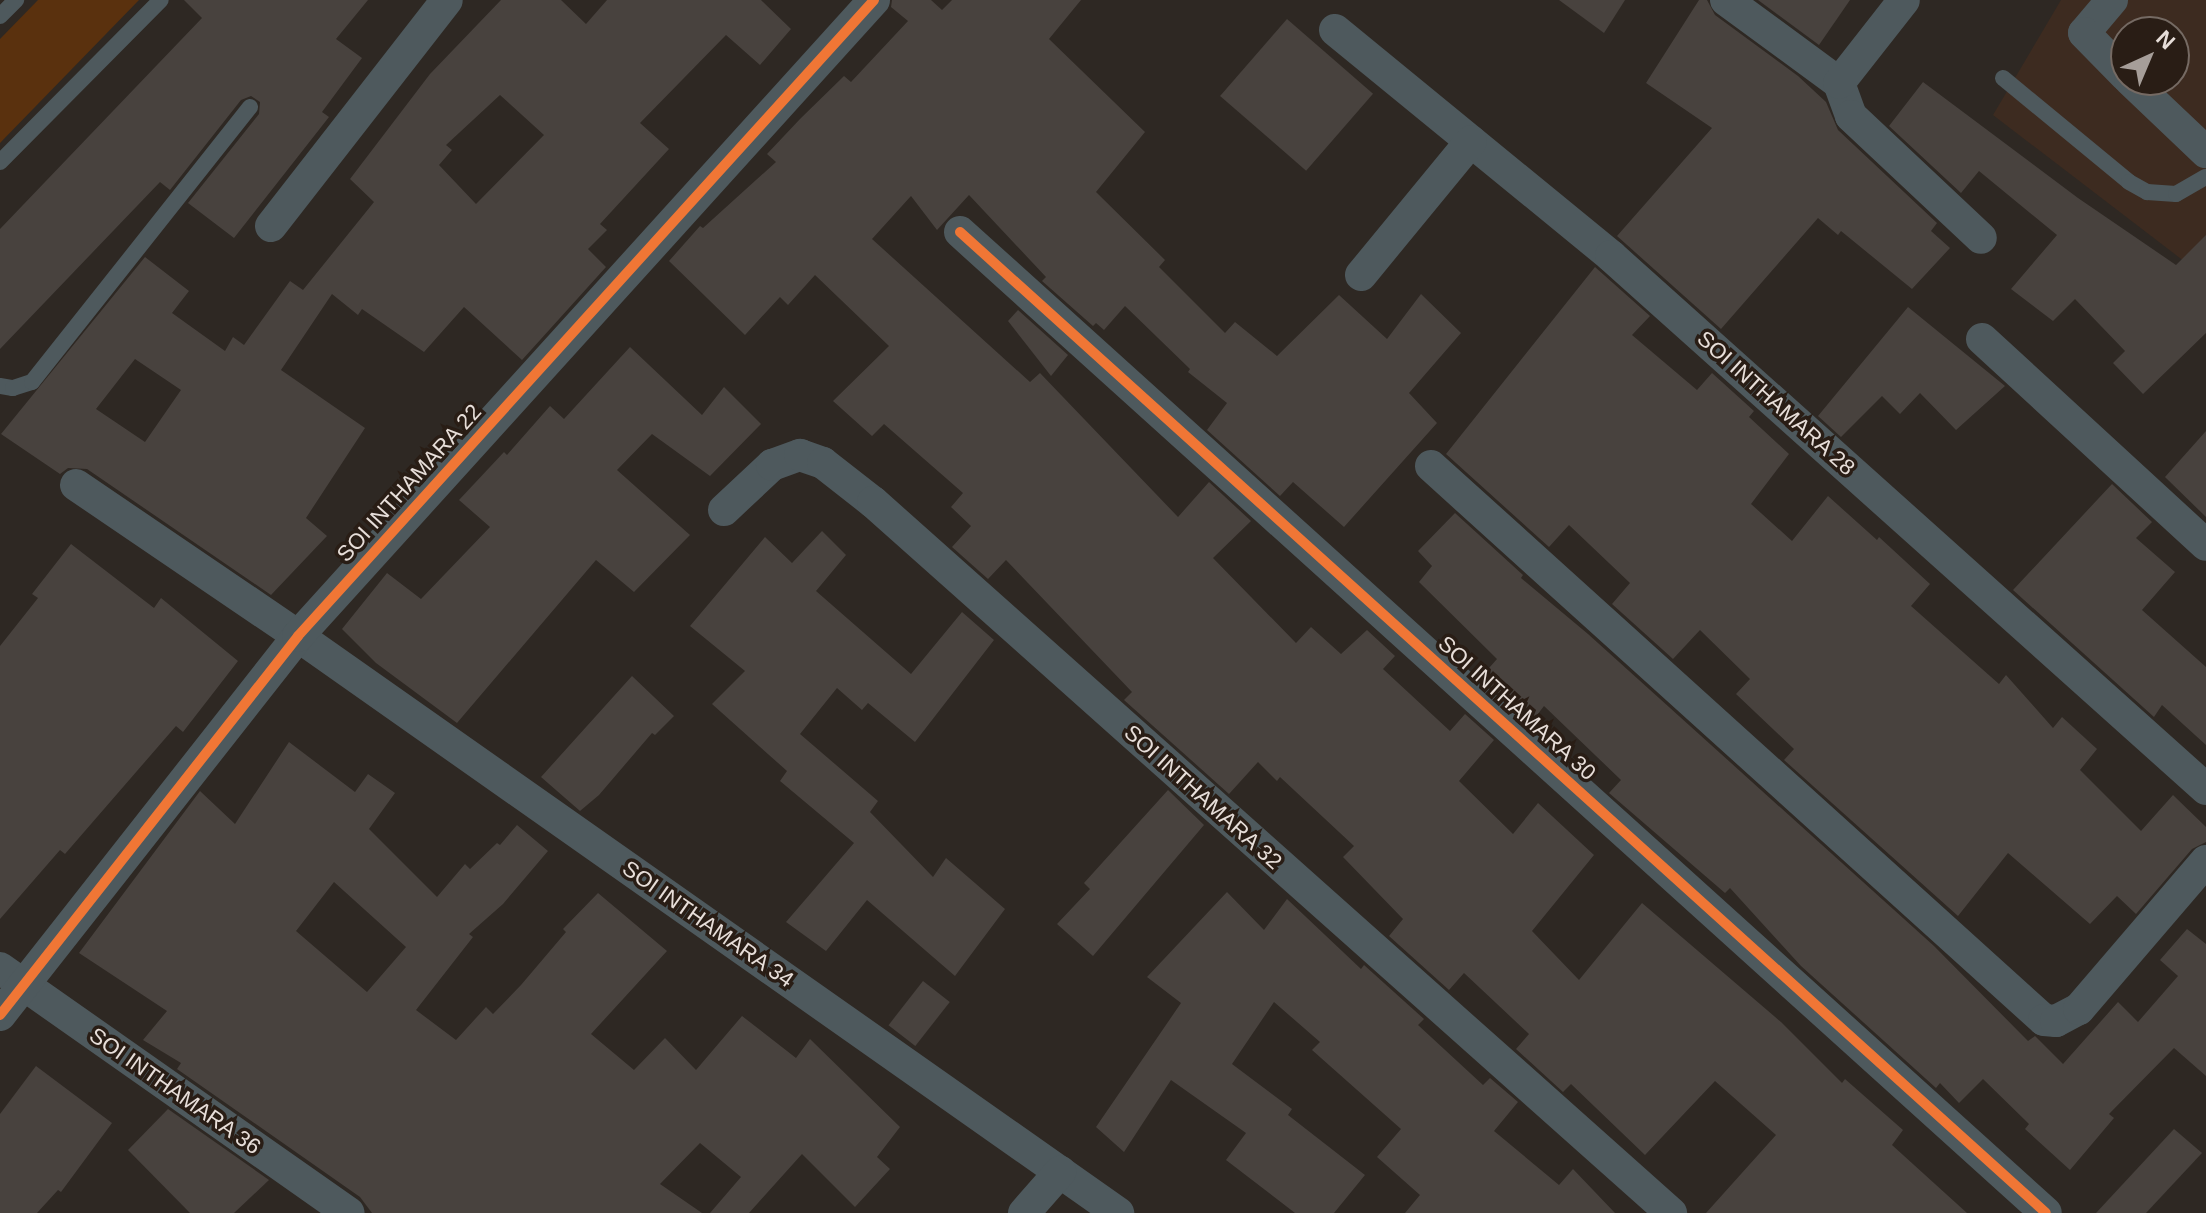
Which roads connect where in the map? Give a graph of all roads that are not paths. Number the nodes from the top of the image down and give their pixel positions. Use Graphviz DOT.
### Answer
graph roads {
  1 [pos="16,0"];
  2 [pos="161,0"];
  3 [pos="447,0"];
  4 [pos="874,0"];
  5 [pos="1726,0"];
  6 [pos="1904,0"];
  7 [pos="2112,0"];
  8 [pos="0,16"];
  9 [pos="1335,30"];
  10 [pos="2110,60"];
  11 [pos="2003,78"];
  12 [pos="1839,83"];
  13 [pos="2149,96"];
  14 [pos="250,107"];
  15 [pos="1471,141"];
  16 [pos="2203,142"];
  17 [pos="0,162"];
  18 [pos="2206,177"];
  19 [pos="271,226"];
  20 [pos="960,232"];
  21 [pos="1981,238"];
  22 [pos="1361,275"];
  23 [pos="1982,339"];
  24 [pos="0,386"];
  25 [pos="1431,466"];
  26 [pos="76,485"];
  27 [pos="724,510"];
  28 [pos="2206,545"];
  29 [pos="298,636"];
  30 [pos="2206,789"];
  31 [pos="2206,861"];
  32 [pos="13,977"];
  33 [pos="0,1015"];
  34 [pos="1060,1172"];
  35 [pos="349,1213"];
  36 [pos="1024,1213"];
  37 [pos="1118,1213"];
  38 [pos="1671,1213"];
  39 [pos="2046,1213"];
  1 -- 8 [label="lane"];
  2 -- 17 [label="lane"];
  3 -- 19 [label="street"];
  4 -- 29 [label="street, SOI INTHAMARA 22"];
  5 -- 12 [label="street"];
  6 -- 12 [label="street"];
  7 -- 10 [label="street"];
  9 -- 15 [label="street, SOI INTHAMARA 28"];
  11 -- 18 [label="lane"];
  12 -- 21 [label="street"];
  13 -- 16 [label="street"];
  14 -- 24 [label="lane"];
  15 -- 22 [label="street"];
  15 -- 30 [label="street, SOI INTHAMARA 28"];
  20 -- 39 [label="street, SOI INTHAMARA 30"];
  23 -- 28 [label="street"];
  25 -- 31 [label="street"];
  26 -- 29 [label="street, SOI INTHAMARA 34"];
  27 -- 38 [label="street, SOI INTHAMARA 32"];
  29 -- 32 [label="street, SOI INTHAMARA 22"];
  29 -- 34 [label="street, SOI INTHAMARA 34"];
  32 -- 33 [label="street, SOI INTHAMARA 22"];
  32 -- 35 [label="street, SOI INTHAMARA 36"];
  34 -- 36 [label="street"];
  34 -- 37 [label="street, SOI INTHAMARA 34"];
}
